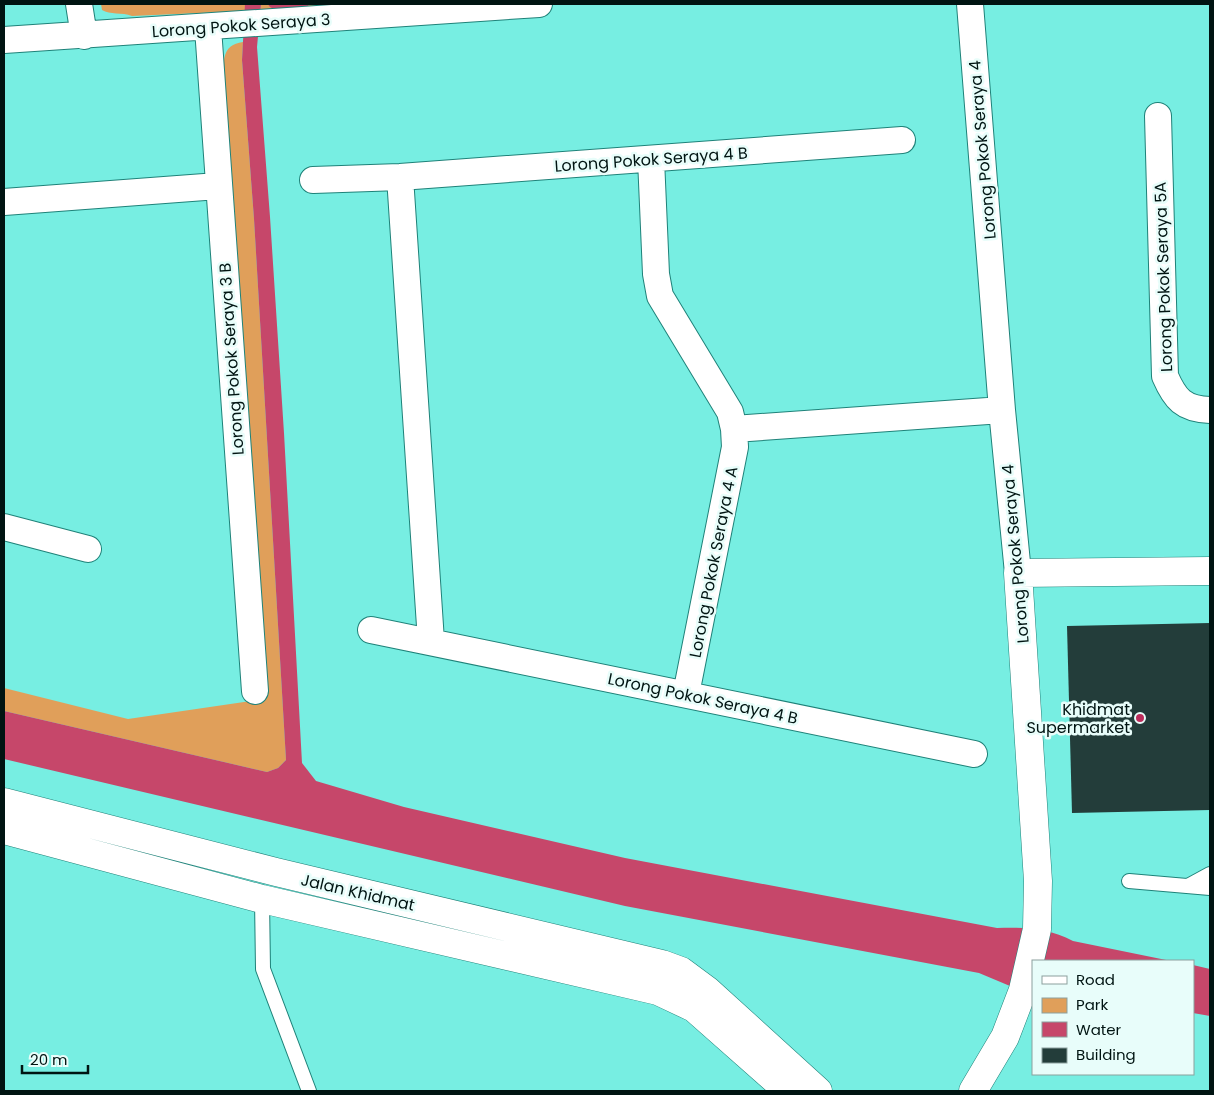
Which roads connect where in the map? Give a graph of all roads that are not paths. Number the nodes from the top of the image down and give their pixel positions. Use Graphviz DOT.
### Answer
graph roads {
  1 [pos="79,4"];
  2 [pos="539,4"];
  3 [pos="970,4"];
  4 [pos="208,28"];
  5 [pos="84,36"];
  6 [pos="4,40"];
  7 [pos="1158,116"];
  8 [pos="902,140"];
  9 [pos="651,159"];
  10 [pos="400,177"];
  11 [pos="313,180"];
  12 [pos="218,186"];
  13 [pos="4,202"];
  14 [pos="1002,410"];
  15 [pos="1210,410"];
  16 [pos="734,429"];
  17 [pos="4,527"];
  18 [pos="88,549"];
  19 [pos="1210,572"];
  20 [pos="1018,574"];
  21 [pos="370,630"];
  22 [pos="431,642"];
  23 [pos="255,691"];
  24 [pos="686,694"];
  25 [pos="974,754"];
  26 [pos="4,802"];
  27 [pos="4,830"];
  28 [pos="1210,874"];
  29 [pos="1129,880"];
  30 [pos="1188,886"];
  31 [pos="1210,888"];
  32 [pos="262,899"];
  33 [pos="309,1091"];
  34 [pos="788,1091"];
  35 [pos="818,1091"];
  36 [pos="973,1091"];
  1 -- 5 [label="street"];
  2 -- 4 [label="street, Lorong Pokok Seraya 3"];
  3 -- 14 [label="street, Lorong Pokok Seraya 4"];
  4 -- 5 [label="street, Lorong Pokok Seraya 3"];
  4 -- 12 [label="street, Lorong Pokok Seraya 3 B"];
  5 -- 6 [label="street, Lorong Pokok Seraya 3"];
  7 -- 15 [label="street, Lorong Pokok Seraya 5A"];
  8 -- 9 [label="street, Lorong Pokok Seraya 4 B"];
  9 -- 10 [label="street, Lorong Pokok Seraya 4 B"];
  9 -- 16 [label="street, Lorong Pokok Seraya 4 A"];
  10 -- 11 [label="street, Lorong Pokok Seraya 4 B"];
  10 -- 22 [label="street"];
  12 -- 13 [label="street"];
  12 -- 23 [label="street, Lorong Pokok Seraya 3 B"];
  14 -- 16 [label="street"];
  14 -- 20 [label="street, Lorong Pokok Seraya 4"];
  16 -- 24 [label="street, Lorong Pokok Seraya 4 A"];
  17 -- 18 [label="street"];
  19 -- 20 [label="street"];
  20 -- 36 [label="street, Lorong Pokok Seraya 4"];
  21 -- 22 [label="street, Lorong Pokok Seraya 4 B"];
  22 -- 24 [label="street, Lorong Pokok Seraya 4 B"];
  24 -- 25 [label="street, Lorong Pokok Seraya 4 B"];
  26 -- 35 [label="street, Jalan Khidmat"];
  27 -- 32 [label="street"];
  28 -- 30 [label="lane"];
  29 -- 30 [label="lane"];
  30 -- 31 [label="lane"];
  32 -- 33 [label="lane"];
  32 -- 34 [label="street"];
}
